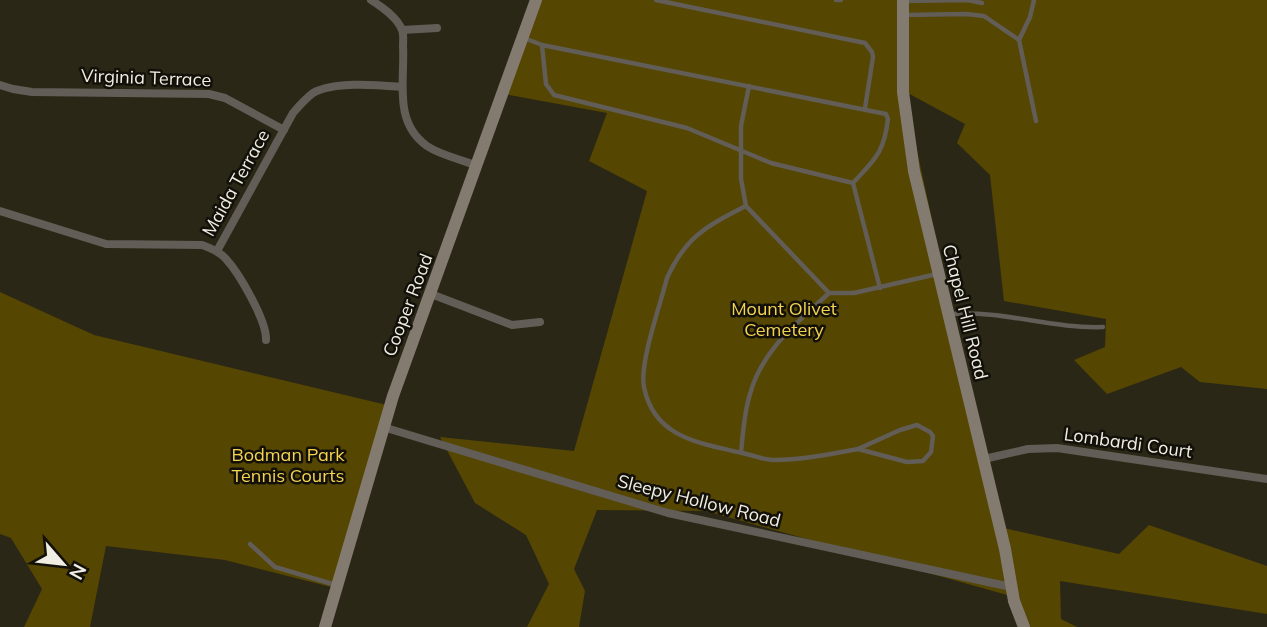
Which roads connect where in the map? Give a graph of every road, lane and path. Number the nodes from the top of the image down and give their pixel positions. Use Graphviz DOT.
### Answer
graph roads {
  1 [pos="371,0"];
  2 [pos="536,0"];
  3 [pos="656,0"];
  4 [pos="903,0"];
  5 [pos="1034,0"];
  6 [pos="982,1"];
  7 [pos="903,15"];
  8 [pos="984,16"];
  9 [pos="437,28"];
  10 [pos="402,30"];
  11 [pos="523,38"];
  12 [pos="1019,40"];
  13 [pos="542,45"];
  14 [pos="0,85"];
  15 [pos="749,86"];
  16 [pos="402,87"];
  17 [pos="865,108"];
  18 [pos="1036,121"];
  19 [pos="284,130"];
  20 [pos="741,150"];
  21 [pos="477,166"];
  22 [pos="853,183"];
  23 [pos="747,206"];
  24 [pos="0,211"];
  25 [pos="217,251"];
  26 [pos="938,274"];
  27 [pos="880,288"];
  28 [pos="829,293"];
  29 [pos="431,294"];
  30 [pos="948,315"];
  31 [pos="540,322"];
  32 [pos="1103,327"];
  33 [pos="266,340"];
  34 [pos="383,427"];
  35 [pos="858,449"];
  36 [pos="741,453"];
  37 [pos="984,459"];
  38 [pos="1267,480"];
  39 [pos="250,544"];
  40 [pos="337,585"];
  41 [pos="1011,587"];
  42 [pos="325,627"];
  43 [pos="1024,627"];
  1 -- 10 [label="street"];
  2 -- 11 [label="street, Cooper Road"];
  3 -- 17 [label="lane"];
  4 -- 6 [label="lane"];
  4 -- 7 [label="street, Chapel Hill Road"];
  5 -- 12 [label="lane"];
  6 -- 8 [label="lane"];
  7 -- 8 [label="lane"];
  7 -- 26 [label="street, Chapel Hill Road"];
  8 -- 12 [label="lane"];
  9 -- 10 [label="street"];
  10 -- 16 [label="street"];
  11 -- 13 [label="lane"];
  11 -- 21 [label="street, Cooper Road"];
  12 -- 18 [label="lane"];
  13 -- 15 [label="lane"];
  13 -- 20 [label="lane"];
  14 -- 19 [label="street, Virginia Terrace"];
  15 -- 17 [label="lane"];
  15 -- 20 [label="lane"];
  16 -- 19 [label="street, Maida Terrace"];
  16 -- 21 [label="street"];
  17 -- 22 [label="lane"];
  19 -- 25 [label="street, Maida Terrace"];
  20 -- 22 [label="lane"];
  20 -- 23 [label="lane"];
  21 -- 29 [label="street, Cooper Road"];
  22 -- 27 [label="lane"];
  23 -- 28 [label="lane"];
  23 -- 36 [label="lane"];
  24 -- 25 [label="street, Maida Terrace"];
  25 -- 33 [label="street"];
  26 -- 27 [label="lane"];
  26 -- 30 [label="street, Chapel Hill Road"];
  27 -- 28 [label="lane"];
  28 -- 36 [label="lane"];
  29 -- 31 [label="street"];
  29 -- 34 [label="street, Cooper Road"];
  30 -- 32 [label="lane"];
  30 -- 37 [label="street, Chapel Hill Road"];
  34 -- 40 [label="street, Cooper Road"];
  34 -- 41 [label="street, Sleepy Hollow Road"];
  35 -- 35 [label="lane"];
  35 -- 36 [label="lane"];
  37 -- 38 [label="street, Lombardi Court"];
  37 -- 41 [label="street, Chapel Hill Road"];
  39 -- 40 [label="lane"];
  40 -- 42 [label="street, Cooper Road"];
  41 -- 43 [label="street, Chapel Hill Road"];
}
